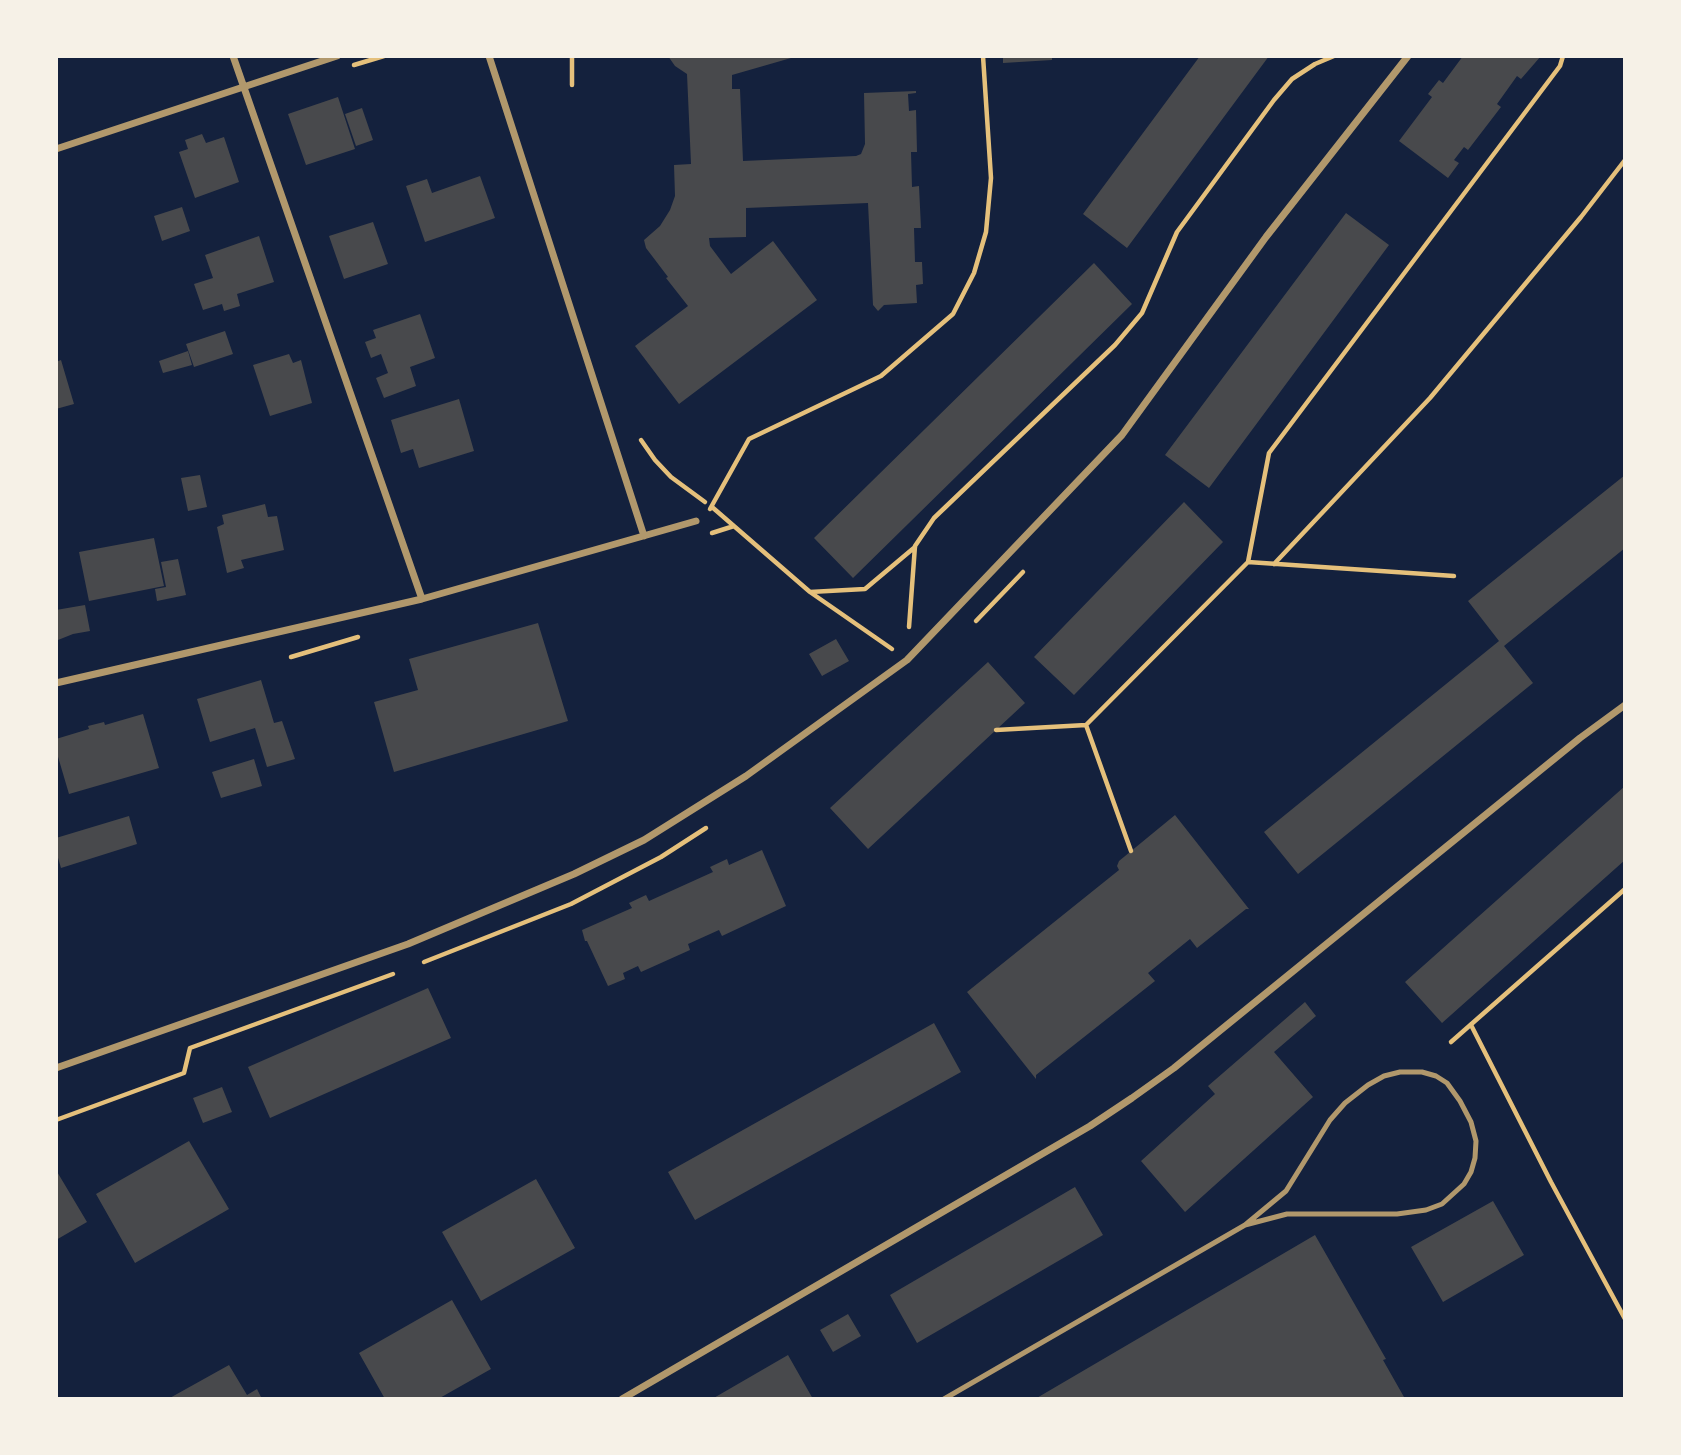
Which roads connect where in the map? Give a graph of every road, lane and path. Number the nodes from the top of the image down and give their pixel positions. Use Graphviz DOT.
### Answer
graph roads {
  1 [pos="233,56"];
  2 [pos="337,56"];
  3 [pos="489,56"];
  4 [pos="572,56"];
  5 [pos="984,56"];
  6 [pos="1334,56"];
  7 [pos="1408,56"];
  8 [pos="1563,56"];
  9 [pos="572,85"];
  10 [pos="244,87"];
  11 [pos="56,149"];
  12 [pos="1625,160"];
  13 [pos="641,440"];
  14 [pos="712,507"];
  15 [pos="696,521"];
  16 [pos="644,536"];
  17 [pos="915,546"];
  18 [pos="1248,562"];
  19 [pos="1274,564"];
  20 [pos="1027,567"];
  21 [pos="1454,576"];
  22 [pos="810,592"];
  23 [pos="422,600"];
  24 [pos="973,624"];
  25 [pos="907,660"];
  26 [pos="56,683"];
  27 [pos="1625,705"];
  28 [pos="1086,725"];
  29 [pos="996,730"];
  30 [pos="717,822"];
  31 [pos="1131,851"];
  32 [pos="1625,888"];
  33 [pos="415,965"];
  34 [pos="403,970"];
  35 [pos="1471,1025"];
  36 [pos="1451,1042"];
  37 [pos="56,1068"];
  38 [pos="56,1120"];
  39 [pos="1245,1225"];
  40 [pos="1625,1319"];
  41 [pos="622,1399"];
  42 [pos="944,1399"];
  1 -- 10 [label="street"];
  2 -- 10 [label="street"];
  3 -- 16 [label="street"];
  4 -- 9 [label="path"];
  5 -- 14 [label="path"];
  6 -- 17 [label="path"];
  7 -- 25 [label="street"];
  8 -- 18 [label="path"];
  10 -- 11 [label="street"];
  10 -- 23 [label="street"];
  12 -- 19 [label="path"];
  13 -- 14 [label="path"];
  14 -- 15 [label="path"];
  14 -- 22 [label="path"];
  15 -- 16 [label="street"];
  16 -- 23 [label="street"];
  17 -- 22 [label="path"];
  17 -- 25 [label="path"];
  18 -- 19 [label="path"];
  18 -- 28 [label="path"];
  19 -- 21 [label="path"];
  20 -- 24 [label="path"];
  22 -- 25 [label="path"];
  23 -- 26 [label="street"];
  25 -- 37 [label="street"];
  27 -- 41 [label="street"];
  28 -- 29 [label="path"];
  28 -- 31 [label="path"];
  30 -- 33 [label="path"];
  32 -- 35 [label="path"];
  34 -- 38 [label="path"];
  35 -- 36 [label="path"];
  35 -- 40 [label="path"];
  39 -- 39 [label="lane"];
  39 -- 42 [label="lane"];
}
